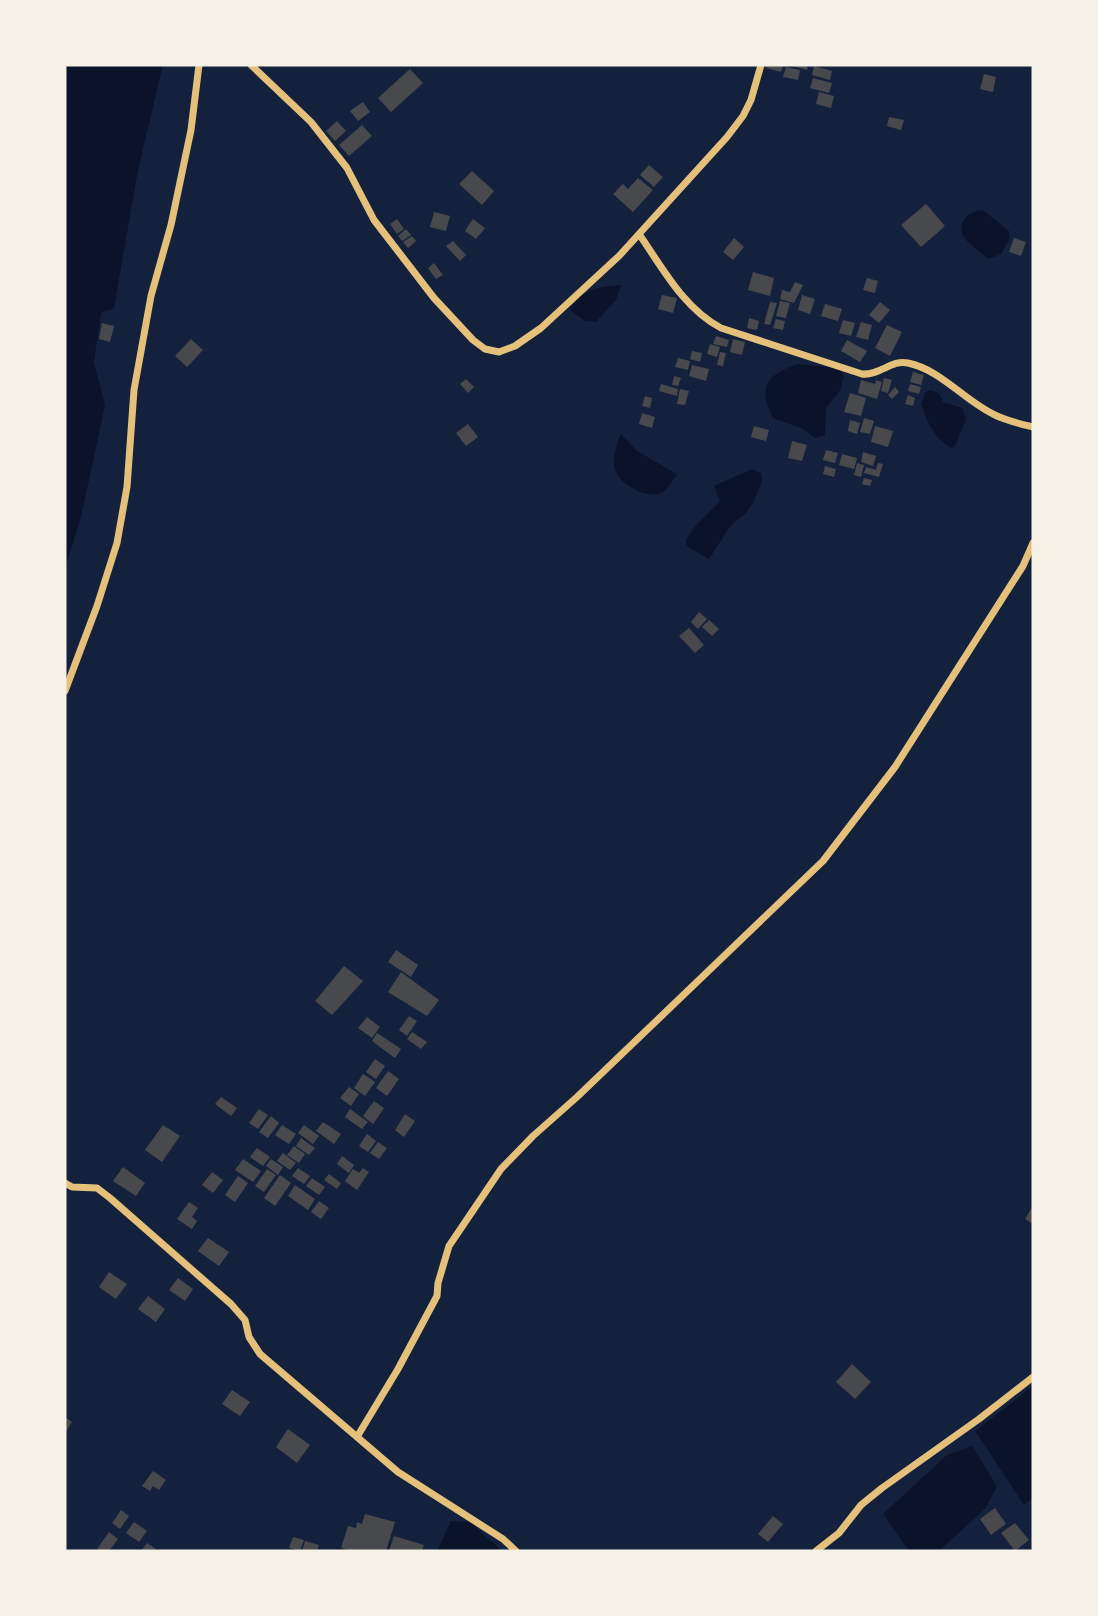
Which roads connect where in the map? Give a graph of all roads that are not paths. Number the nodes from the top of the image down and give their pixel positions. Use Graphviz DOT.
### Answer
graph roads {
  1 [pos="199,65"];
  2 [pos="251,65"];
  3 [pos="761,65"];
  4 [pos="639,234"];
  5 [pos="1033,427"];
  6 [pos="1033,543"];
  7 [pos="65,691"];
  8 [pos="65,1183"];
  9 [pos="1033,1377"];
  10 [pos="357,1437"];
  11 [pos="516,1551"];
  12 [pos="816,1551"];
  1 -- 7 [label="street"];
  2 -- 4 [label="street"];
  3 -- 4 [label="street"];
  4 -- 5 [label="street"];
  6 -- 10 [label="street"];
  8 -- 10 [label="street"];
  9 -- 12 [label="street"];
  10 -- 11 [label="street"];
}
